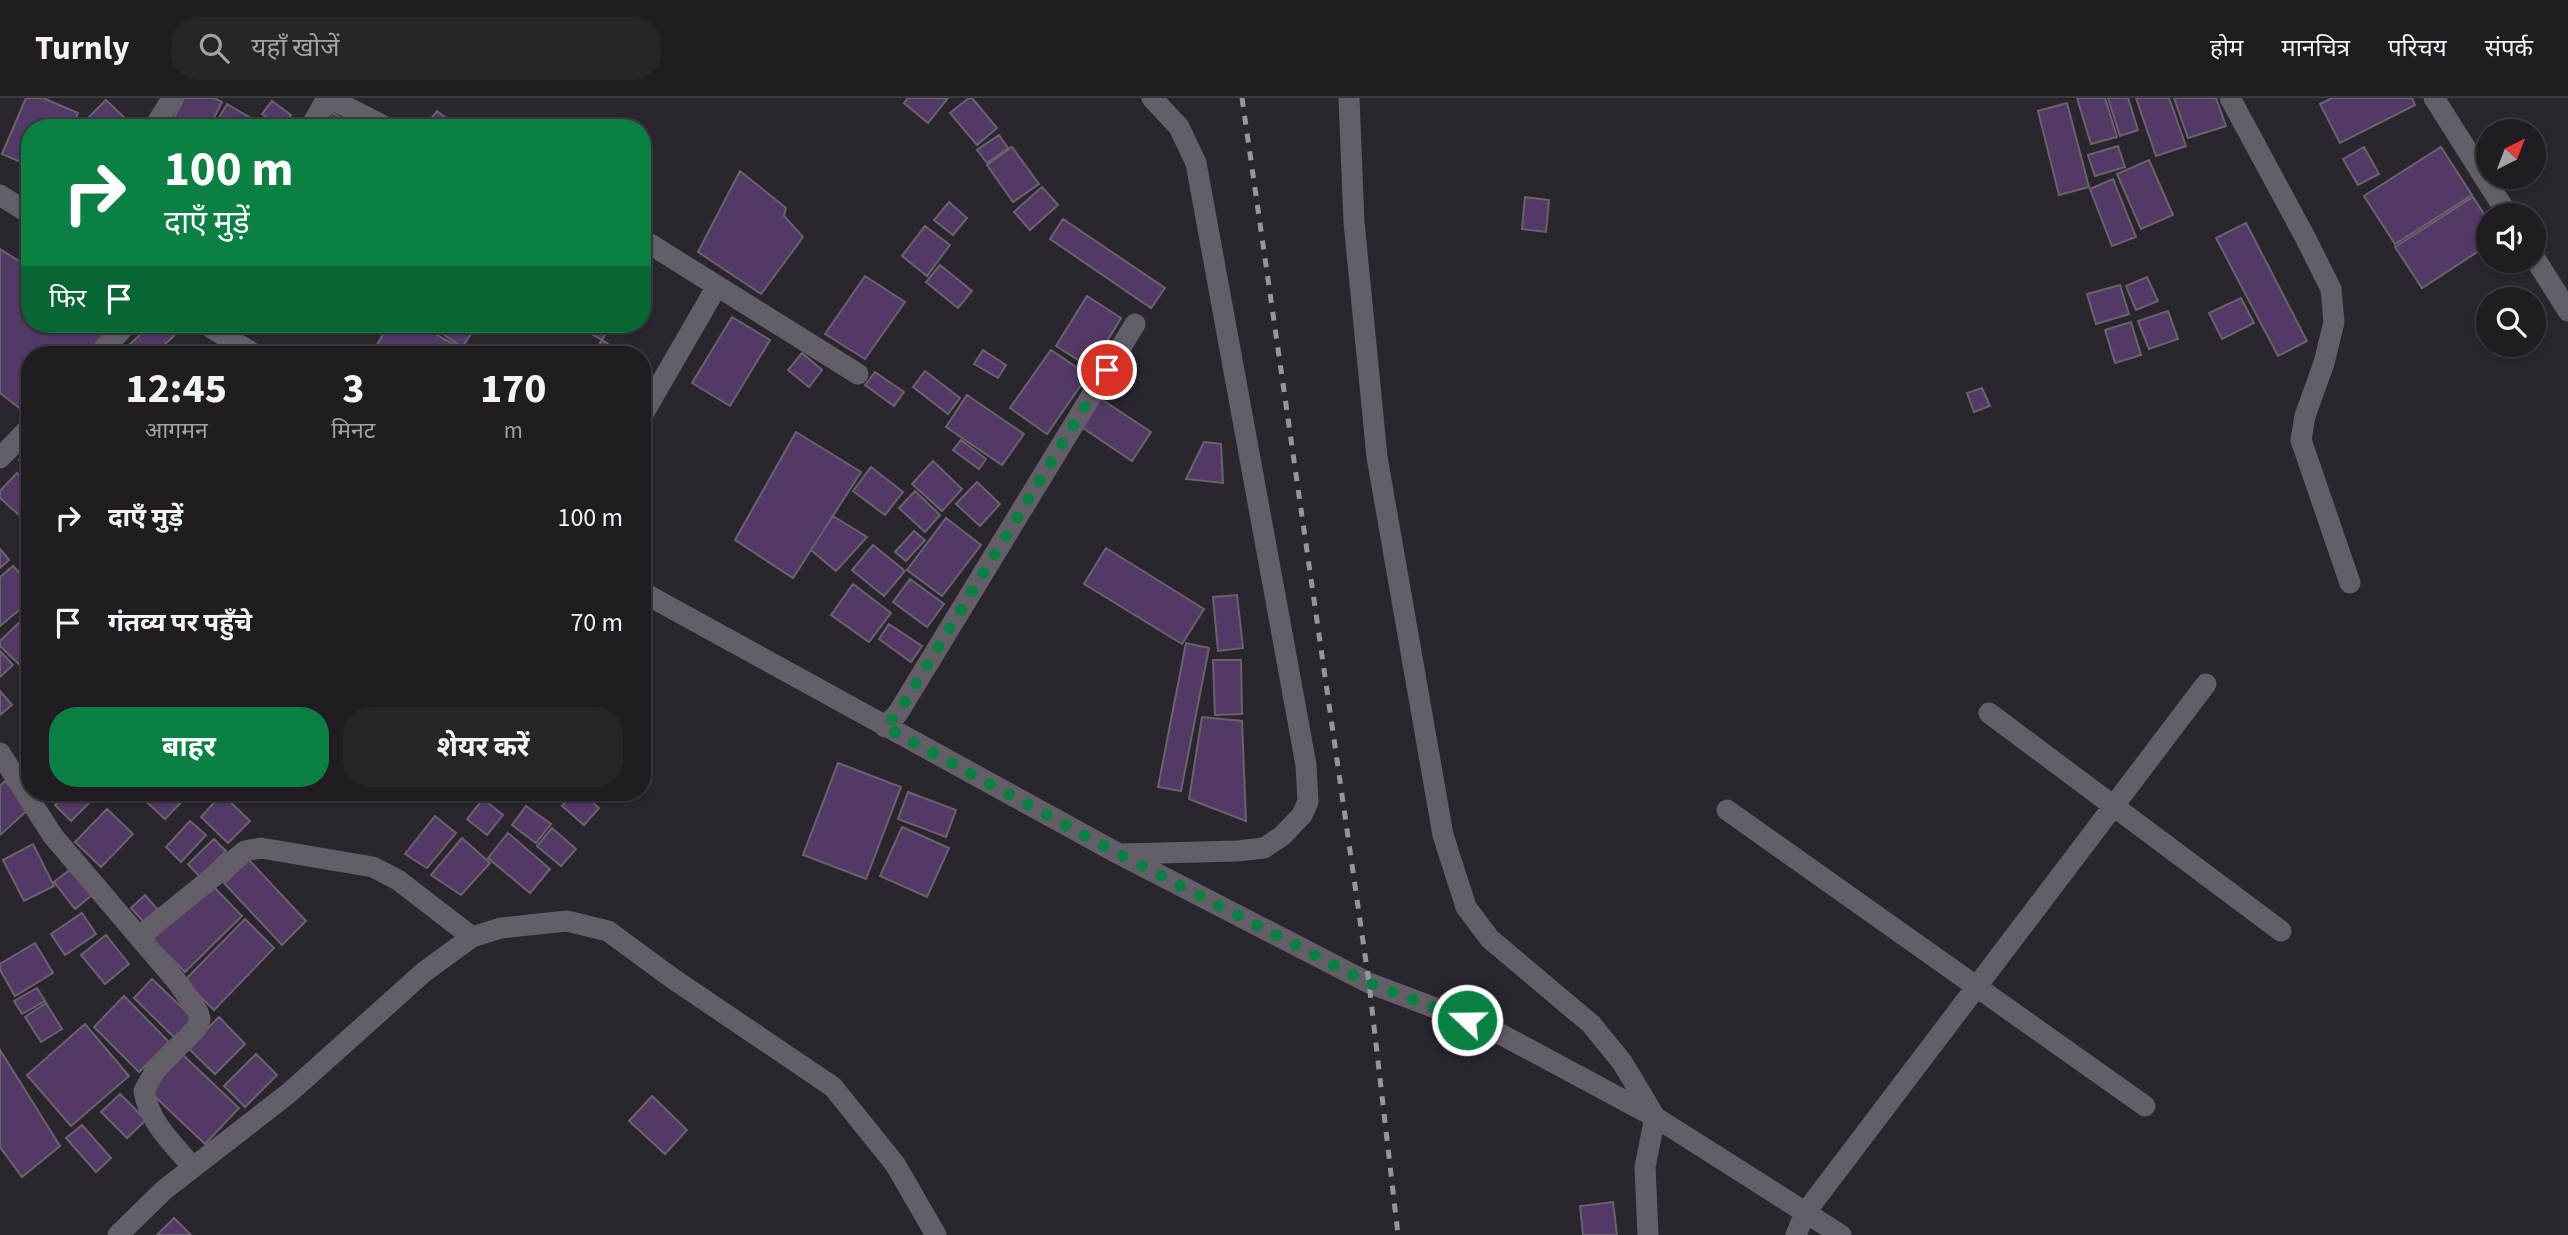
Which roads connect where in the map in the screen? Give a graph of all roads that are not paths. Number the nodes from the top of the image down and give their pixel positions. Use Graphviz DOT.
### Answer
graph roads {
  1 [pos="172,98"];
  2 [pos="328,98"];
  3 [pos="1152,98"];
  4 [pos="1349,98"];
  5 [pos="2230,98"];
  6 [pos="2434,98"];
  7 [pos="160,119"];
  8 [pos="315,119"];
  9 [pos="370,119"];
  10 [pos="0,195"];
  11 [pos="2500,203"];
  12 [pos="21,208"];
  13 [pos="651,245"];
  14 [pos="2544,273"];
  15 [pos="717,286"];
  16 [pos="2568,311"];
  17 [pos="1135,324"];
  18 [pos="119,333"];
  19 [pos="220,333"];
  20 [pos="107,346"];
  21 [pos="241,346"];
  22 [pos="858,374"];
  23 [pos="651,400"];
  24 [pos="21,436"];
  25 [pos="0,458"];
  26 [pos="2350,583"];
  27 [pos="651,597"];
  28 [pos="2206,684"];
  29 [pos="1989,713"];
  30 [pos="885,727"];
  31 [pos="0,753"];
  32 [pos="21,786"];
  33 [pos="31,801"];
  34 [pos="2113,807"];
  35 [pos="1727,810"];
  36 [pos="1119,854"];
  37 [pos="2281,931"];
  38 [pos="139,937"];
  39 [pos="472,937"];
  40 [pos="1978,986"];
  41 [pos="2145,1106"];
  42 [pos="1655,1117"];
  43 [pos="193,1167"];
  44 [pos="1805,1213"];
  45 [pos="118,1235"];
  46 [pos="936,1235"];
  47 [pos="1648,1235"];
  48 [pos="1796,1235"];
  49 [pos="1841,1235"];
  1 -- 7 [label="street"];
  2 -- 8 [label="street"];
  2 -- 9 [label="street"];
  3 -- 36 [label="street"];
  4 -- 42 [label="street"];
  5 -- 26 [label="street"];
  6 -- 11 [label="street"];
  10 -- 12 [label="street"];
  13 -- 15 [label="street"];
  14 -- 16 [label="street"];
  15 -- 22 [label="street"];
  15 -- 23 [label="street"];
  17 -- 30 [label="street"];
  18 -- 20 [label="street"];
  19 -- 21 [label="street"];
  24 -- 25 [label="street"];
  27 -- 30 [label="street"];
  28 -- 34 [label="street"];
  29 -- 34 [label="street"];
  30 -- 36 [label="street"];
  31 -- 32 [label="street"];
  33 -- 38 [label="street"];
  34 -- 37 [label="street"];
  34 -- 40 [label="street"];
  35 -- 40 [label="street"];
  36 -- 42 [label="street"];
  38 -- 39 [label="street"];
  38 -- 43 [label="street"];
  39 -- 43 [label="street"];
  39 -- 46 [label="street"];
  40 -- 41 [label="street"];
  40 -- 44 [label="street"];
  42 -- 44 [label="street"];
  42 -- 47 [label="street"];
  43 -- 45 [label="street"];
  44 -- 48 [label="street"];
  44 -- 49 [label="street"];
}
